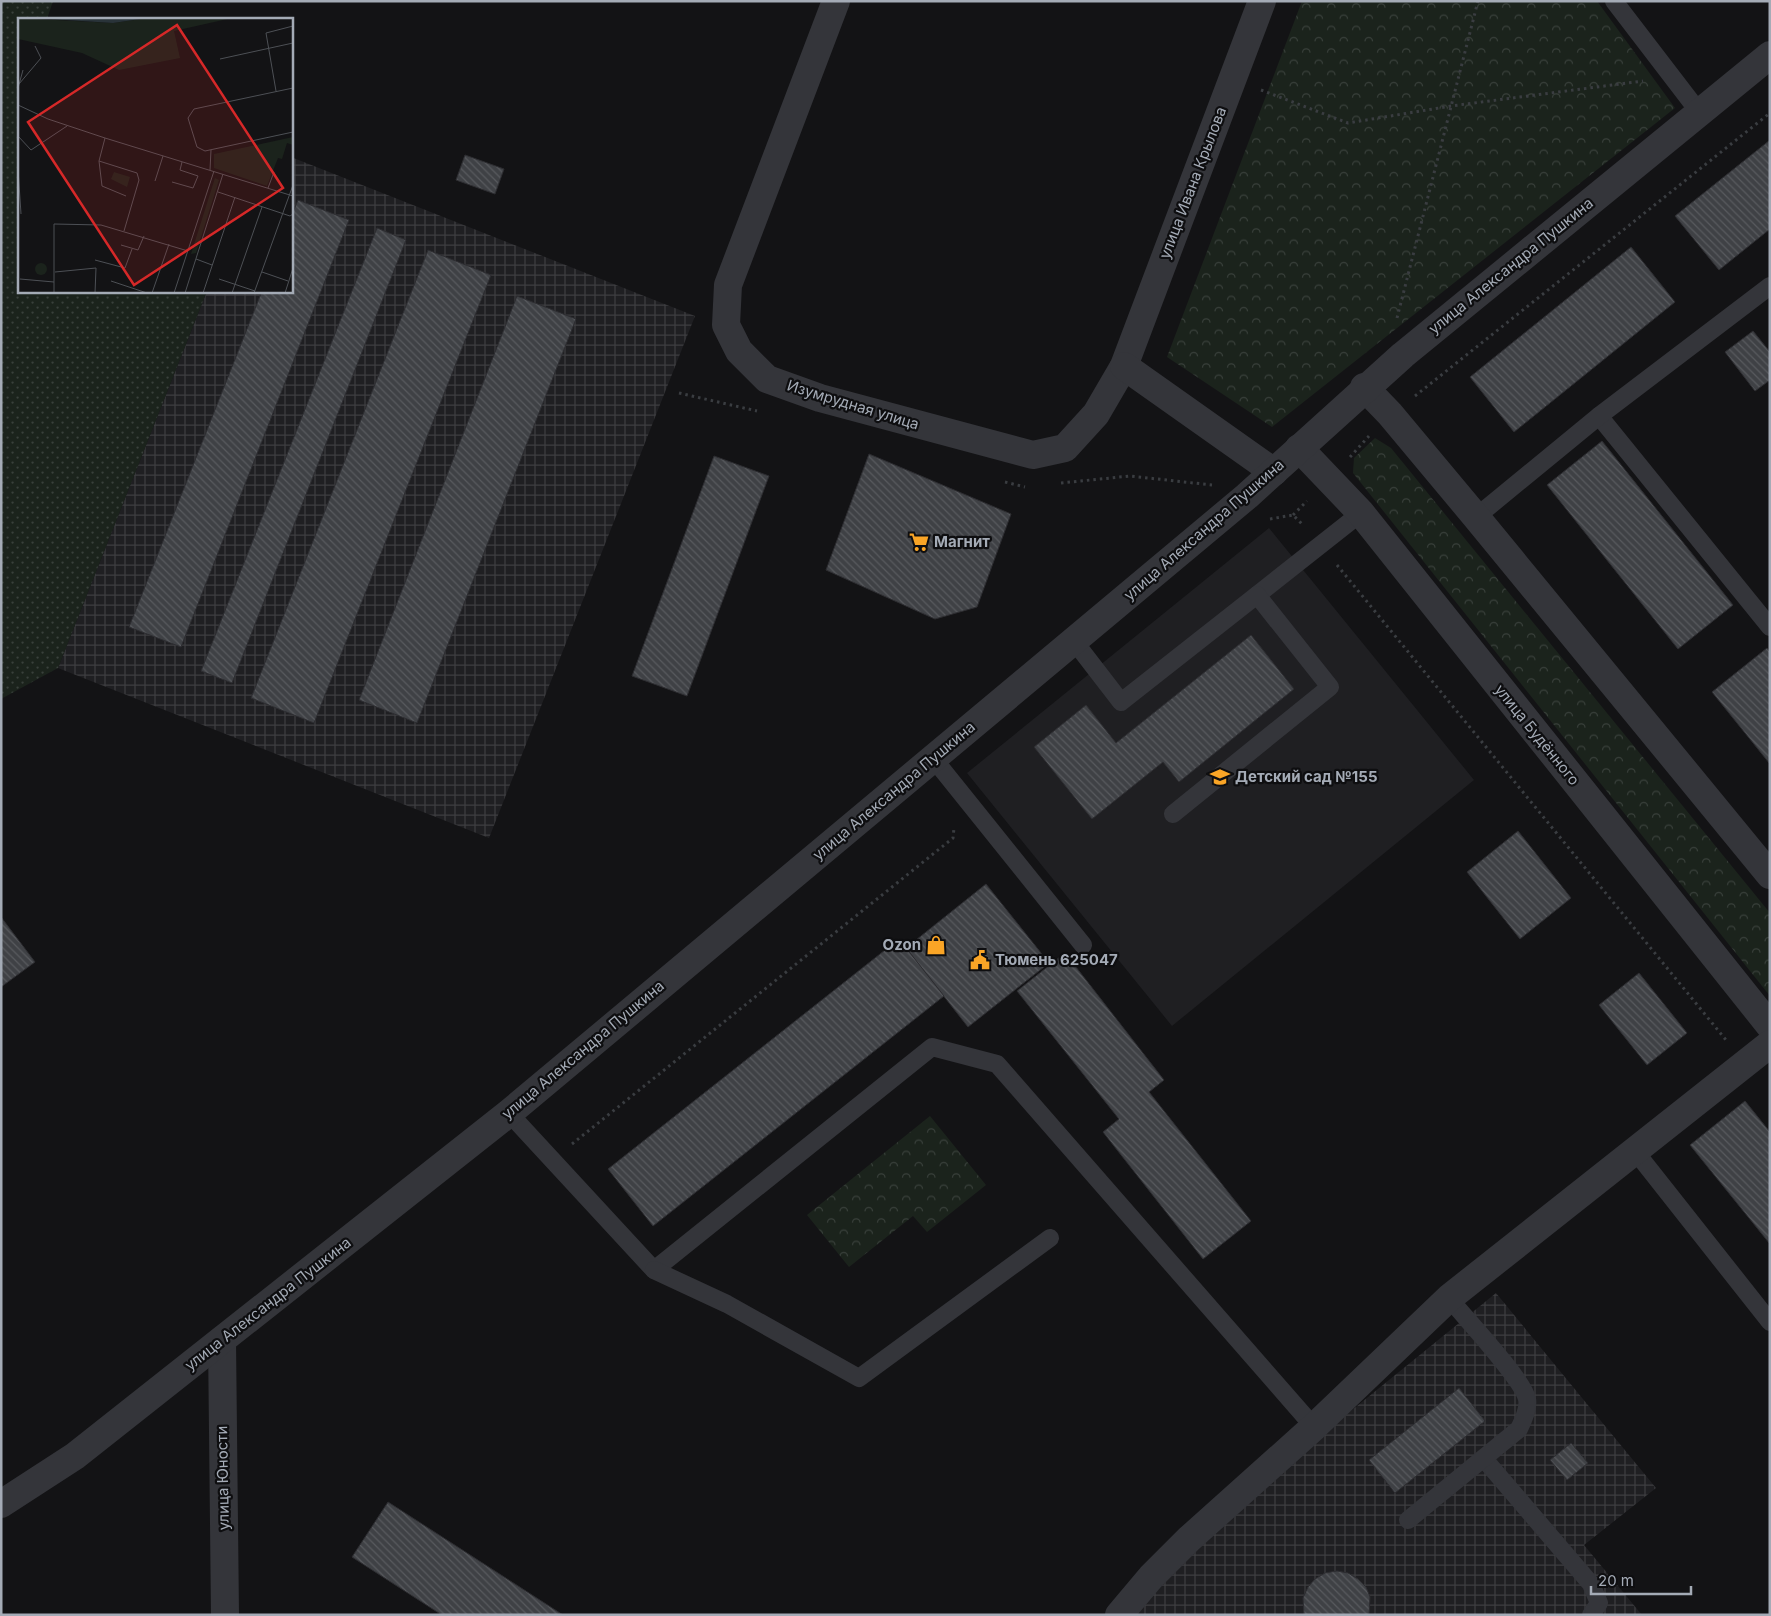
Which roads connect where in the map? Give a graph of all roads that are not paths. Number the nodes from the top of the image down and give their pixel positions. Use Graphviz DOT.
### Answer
graph roads {
  1 [pos="836,1"];
  2 [pos="1262,1"];
  3 [pos="1614,1"];
  4 [pos="1770,55"];
  5 [pos="1699,112"];
  6 [pos="1770,286"];
  7 [pos="1124,366"];
  8 [pos="1364,387"];
  9 [pos="1599,416"];
  10 [pos="1299,448"];
  11 [pos="1274,472"];
  12 [pos="1361,513"];
  13 [pos="1476,517"];
  14 [pos="1257,595"];
  15 [pos="1770,627"];
  16 [pos="1074,641"];
  17 [pos="933,758"];
  18 [pos="1173,814"];
  19 [pos="1770,875"];
  20 [pos="1083,945"];
  21 [pos="1770,1026"];
  22 [pos="1770,1044"];
  23 [pos="508,1113"];
  24 [pos="1635,1151"];
  25 [pos="1050,1238"];
  26 [pos="654,1270"];
  27 [pos="1449,1298"];
  28 [pos="1770,1322"];
  29 [pos="222,1340"];
  30 [pos="1314,1427"];
  31 [pos="1485,1460"];
  32 [pos="1,1504"];
  33 [pos="1408,1520"];
  34 [pos="225,1615"];
  35 [pos="1118,1615"];
  36 [pos="1591,1615"];
  1 -- 7 [label="street, Изумрудная улица"];
  2 -- 7 [label="street, улица Ивана Крылова"];
  3 -- 5 [label="lane"];
  4 -- 5 [label="street, улица Александра Пушкина"];
  5 -- 8 [label="street, улица Александра Пушкина"];
  6 -- 9 [label="lane"];
  7 -- 11 [label="street"];
  8 -- 10 [label="street, улица Александра Пушкина"];
  8 -- 13 [label="street"];
  9 -- 13 [label="lane"];
  9 -- 15 [label="lane"];
  10 -- 11 [label="street, улица Александра Пушкина"];
  10 -- 12 [label="street, улица Будённого"];
  11 -- 16 [label="street, улица Александра Пушкина"];
  12 -- 14 [label="lane"];
  12 -- 21 [label="street, улица Будённого"];
  13 -- 19 [label="street"];
  14 -- 16 [label="lane"];
  14 -- 18 [label="lane"];
  16 -- 17 [label="street, улица Александра Пушкина"];
  17 -- 20 [label="lane"];
  17 -- 23 [label="street, улица Александра Пушкина"];
  22 -- 24 [label="street"];
  23 -- 26 [label="lane"];
  23 -- 29 [label="street, улица Александра Пушкина"];
  24 -- 27 [label="street"];
  24 -- 28 [label="lane"];
  25 -- 26 [label="lane"];
  26 -- 30 [label="lane"];
  27 -- 30 [label="street"];
  27 -- 31 [label="lane"];
  29 -- 32 [label="street, улица Александра Пушкина"];
  29 -- 34 [label="street, улица Юности"];
  30 -- 35 [label="street"];
  31 -- 33 [label="lane"];
  31 -- 36 [label="lane"];
}
